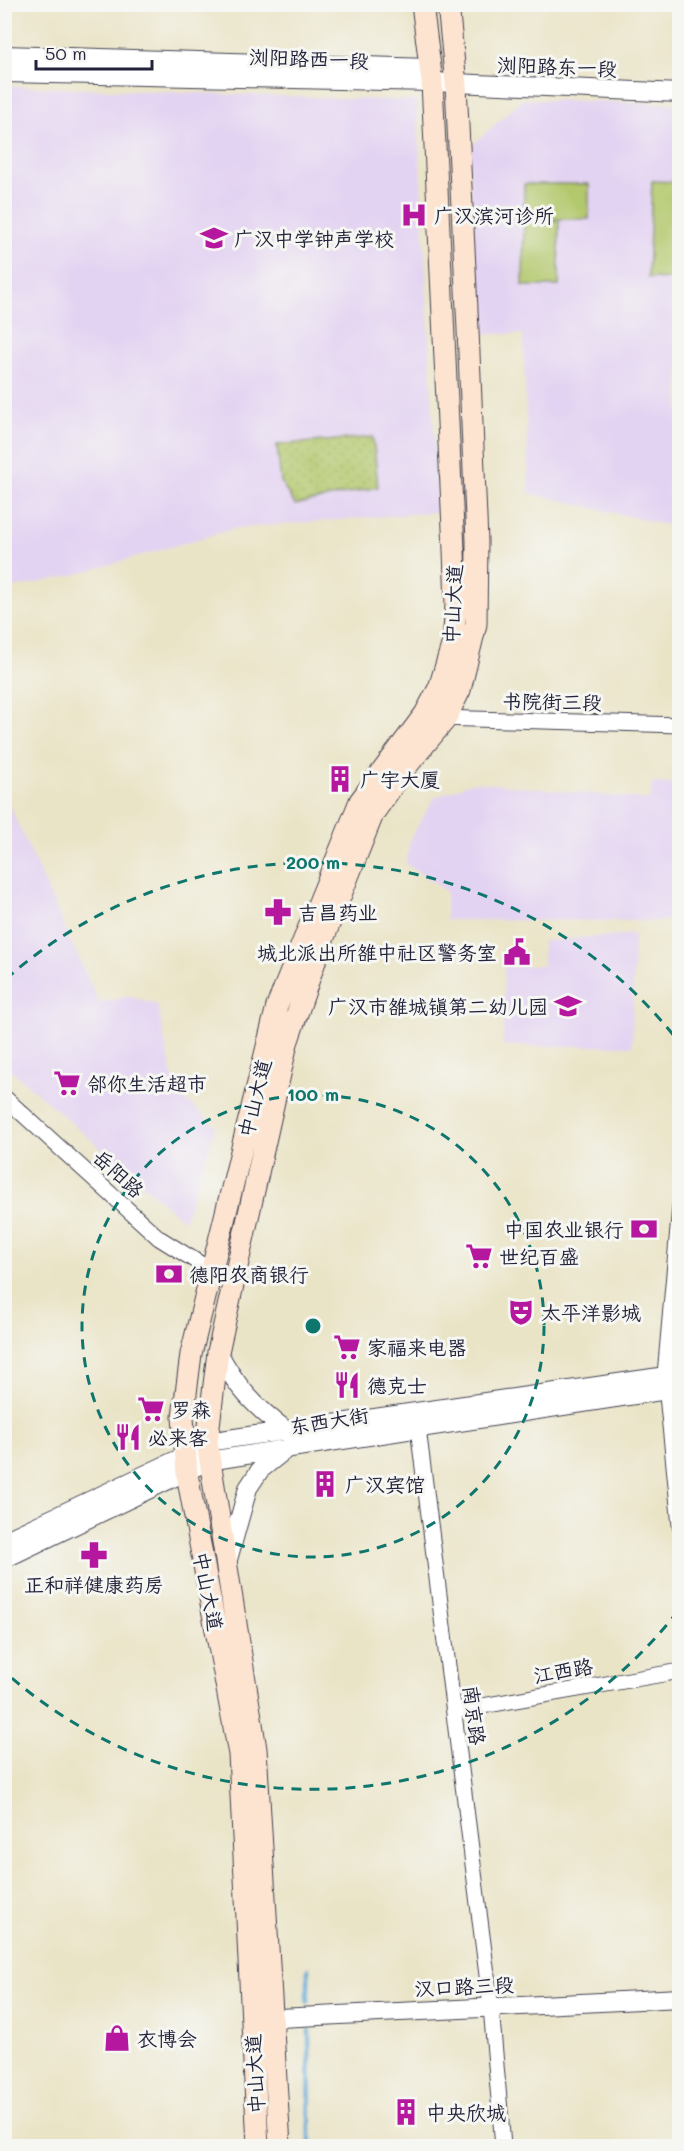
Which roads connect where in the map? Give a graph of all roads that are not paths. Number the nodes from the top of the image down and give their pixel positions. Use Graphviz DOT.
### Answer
graph roads {
  1 [pos="422,4"];
  2 [pos="448,4"];
  3 [pos="4,56"];
  4 [pos="4,73"];
  5 [pos="431,75"];
  6 [pos="456,85"];
  7 [pos="680,93"];
  8 [pos="435,717"];
  9 [pos="680,725"];
  10 [pos="4,1097"];
  11 [pos="680,1206"];
  12 [pos="212,1270"];
  13 [pos="218,1352"];
  14 [pos="673,1382"];
  15 [pos="418,1428"];
  16 [pos="287,1431"];
  17 [pos="286,1449"];
  18 [pos="207,1452"];
  19 [pos="186,1465"];
  20 [pos="680,1526"];
  21 [pos="4,1541"];
  22 [pos="4,1559"];
  23 [pos="226,1568"];
  24 [pos="680,1671"];
  25 [pos="454,1711"];
  26 [pos="680,1998"];
  27 [pos="490,2007"];
  28 [pos="262,2019"];
  29 [pos="258,2146"];
  30 [pos="280,2146"];
  31 [pos="503,2146"];
  1 -- 5 [label="main road, 中山大道"];
  2 -- 6 [label="main road, 中山大道"];
  3 -- 5 [label="street"];
  4 -- 5 [label="street, 浏阳路西一段"];
  5 -- 6 [label="street, 浏阳路东一段"];
  5 -- 8 [label="main road, 中山大道"];
  6 -- 7 [label="street, 浏阳路东一段"];
  6 -- 8 [label="main road, 中山大道"];
  8 -- 9 [label="street, 书院街三段"];
  8 -- 12 [label="main road, 中山大道"];
  8 -- 13 [label="main road, 中山大道"];
  10 -- 12 [label="street, 岳阳路"];
  11 -- 14 [label="street"];
  12 -- 19 [label="main road, 中山大道"];
  13 -- 16 [label="street"];
  13 -- 18 [label="main road, 中山大道"];
  14 -- 15 [label="street, 东西大街"];
  14 -- 16 [label="street, 东西大街"];
  14 -- 20 [label="street"];
  15 -- 17 [label="street, 东西大街"];
  15 -- 25 [label="street, 南京路"];
  16 -- 18 [label="street, 东西大街"];
  17 -- 18 [label="street, 东西大街"];
  17 -- 23 [label="street"];
  18 -- 19 [label="street, 东西大街"];
  18 -- 23 [label="main road, 中山大道"];
  19 -- 21 [label="street, 东西大街"];
  19 -- 22 [label="street, 东西大街"];
  19 -- 28 [label="main road, 中山大道"];
  23 -- 28 [label="main road, 中山大道"];
  24 -- 25 [label="street, 江西路"];
  25 -- 27 [label="street, 南京路"];
  26 -- 27 [label="street, 汉口路三段"];
  27 -- 28 [label="street, 汉口路三段"];
  27 -- 31 [label="street, 南京路"];
  28 -- 29 [label="main road, 中山大道"];
  28 -- 30 [label="main road, 中山大道"];
}
